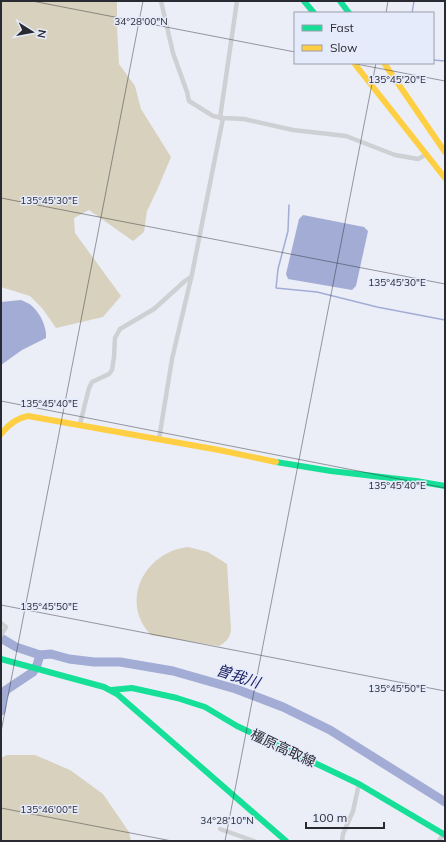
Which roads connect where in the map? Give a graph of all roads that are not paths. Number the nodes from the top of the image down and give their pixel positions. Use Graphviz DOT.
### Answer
graph roads {
  1 [pos="161,1"];
  2 [pos="237,1"];
  3 [pos="304,1"];
  4 [pos="340,1"];
  5 [pos="313,12"];
  6 [pos="348,12"];
  7 [pos="355,64"];
  8 [pos="385,64"];
  9 [pos="221,118"];
  10 [pos="445,152"];
  11 [pos="427,154"];
  12 [pos="445,177"];
  13 [pos="192,277"];
  14 [pos="80,424"];
  15 [pos="1,434"];
  16 [pos="159,439"];
  17 [pos="445,486"];
  18 [pos="1,623"];
  19 [pos="1,635"];
  20 [pos="1,659"];
  21 [pos="111,690"];
  22 [pos="359,784"];
  23 [pos="220,829"];
  24 [pos="444,834"];
  25 [pos="254,841"];
  26 [pos="286,841"];
  27 [pos="342,841"];
  28 [pos="439,841"];
  1 -- 9 [label="street"];
  2 -- 9 [label="street"];
  3 -- 5 [label="main road"];
  4 -- 6 [label="main road"];
  7 -- 11 [label="main road"];
  8 -- 10 [label="main road"];
  9 -- 11 [label="street"];
  9 -- 13 [label="street"];
  11 -- 12 [label="main road"];
  13 -- 14 [label="street"];
  13 -- 16 [label="street"];
  14 -- 15 [label="main road"];
  14 -- 16 [label="main road"];
  16 -- 17 [label="main road"];
  18 -- 19 [label="street"];
  20 -- 21 [label="main road, 橿原高取線"];
  21 -- 22 [label="main road, 橿原高取線"];
  21 -- 26 [label="main road, 橿原高取線"];
  22 -- 24 [label="main road, 橿原高取線"];
  22 -- 27 [label="street"];
  23 -- 25 [label="street"];
  24 -- 28 [label="street"];
}
